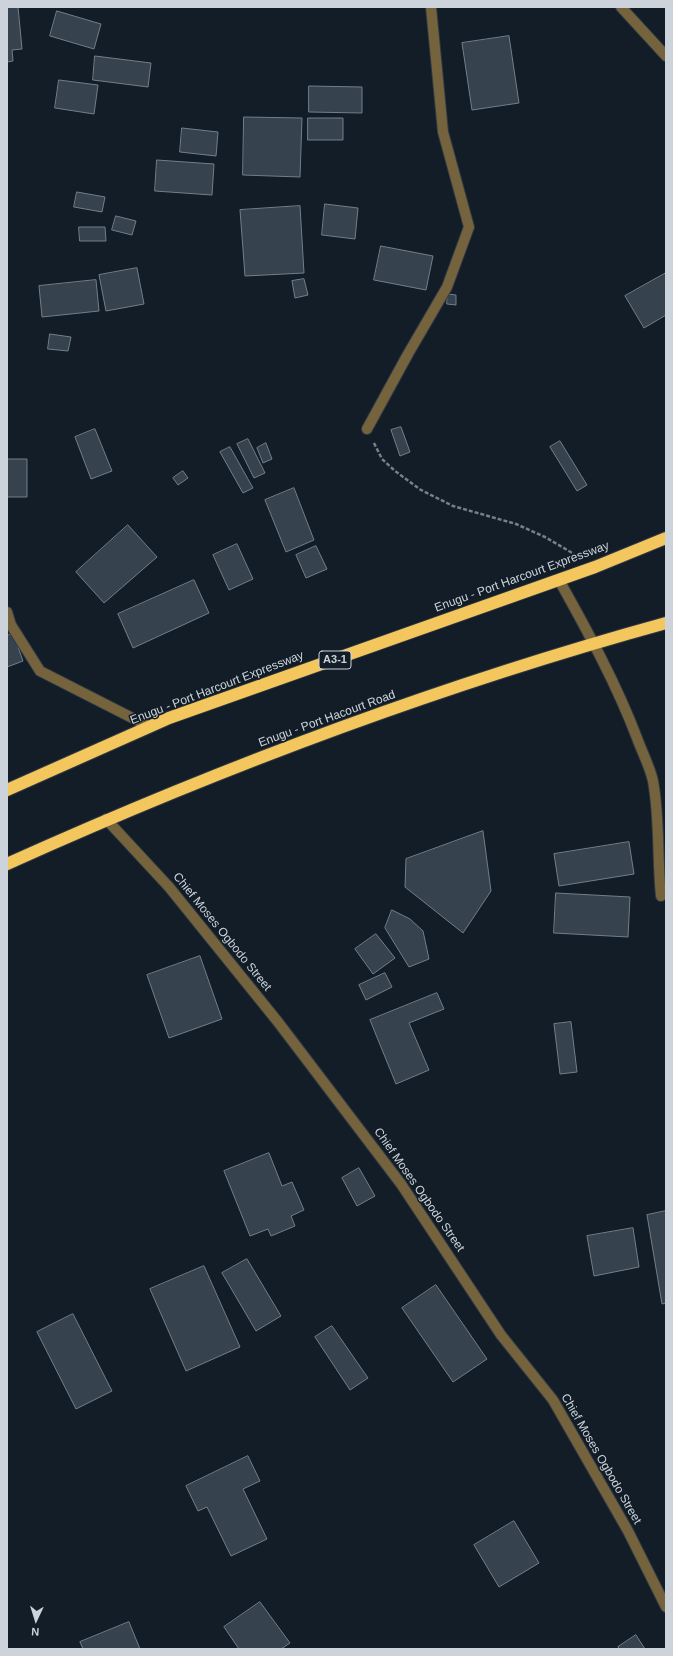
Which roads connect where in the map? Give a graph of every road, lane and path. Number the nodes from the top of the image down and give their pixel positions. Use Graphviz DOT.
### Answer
graph roads {
  1 [pos="431,7"];
  2 [pos="621,7"];
  3 [pos="666,56"];
  4 [pos="367,429"];
  5 [pos="666,538"];
  6 [pos="595,567"];
  7 [pos="559,580"];
  8 [pos="7,612"];
  9 [pos="666,623"];
  10 [pos="594,643"];
  11 [pos="150,727"];
  12 [pos="7,790"];
  13 [pos="106,819"];
  14 [pos="7,864"];
  15 [pos="661,896"];
  16 [pos="666,1606"];
  1 -- 4 [label="street"];
  2 -- 3 [label="street"];
  4 -- 6 [label="path"];
  5 -- 6 [label="highway, Enugu - Port Harcourt Expressway / A3-1"];
  6 -- 7 [label="highway, Enugu - Port Harcourt Expressway / A3-1"];
  7 -- 10 [label="street"];
  7 -- 11 [label="highway, Enugu - Port Harcourt Expressway / A3-1"];
  8 -- 11 [label="street"];
  9 -- 10 [label="highway, Enugu - Port Hacourt Road"];
  10 -- 13 [label="highway, Enugu - Port Hacourt Road"];
  10 -- 15 [label="street"];
  11 -- 12 [label="highway, Enugu - Port Harcourt Expressway / A3-1"];
  13 -- 14 [label="highway, Enugu - Port Hacourt Road"];
  13 -- 16 [label="street, Chief Moses Ogbodo Street"];
}
